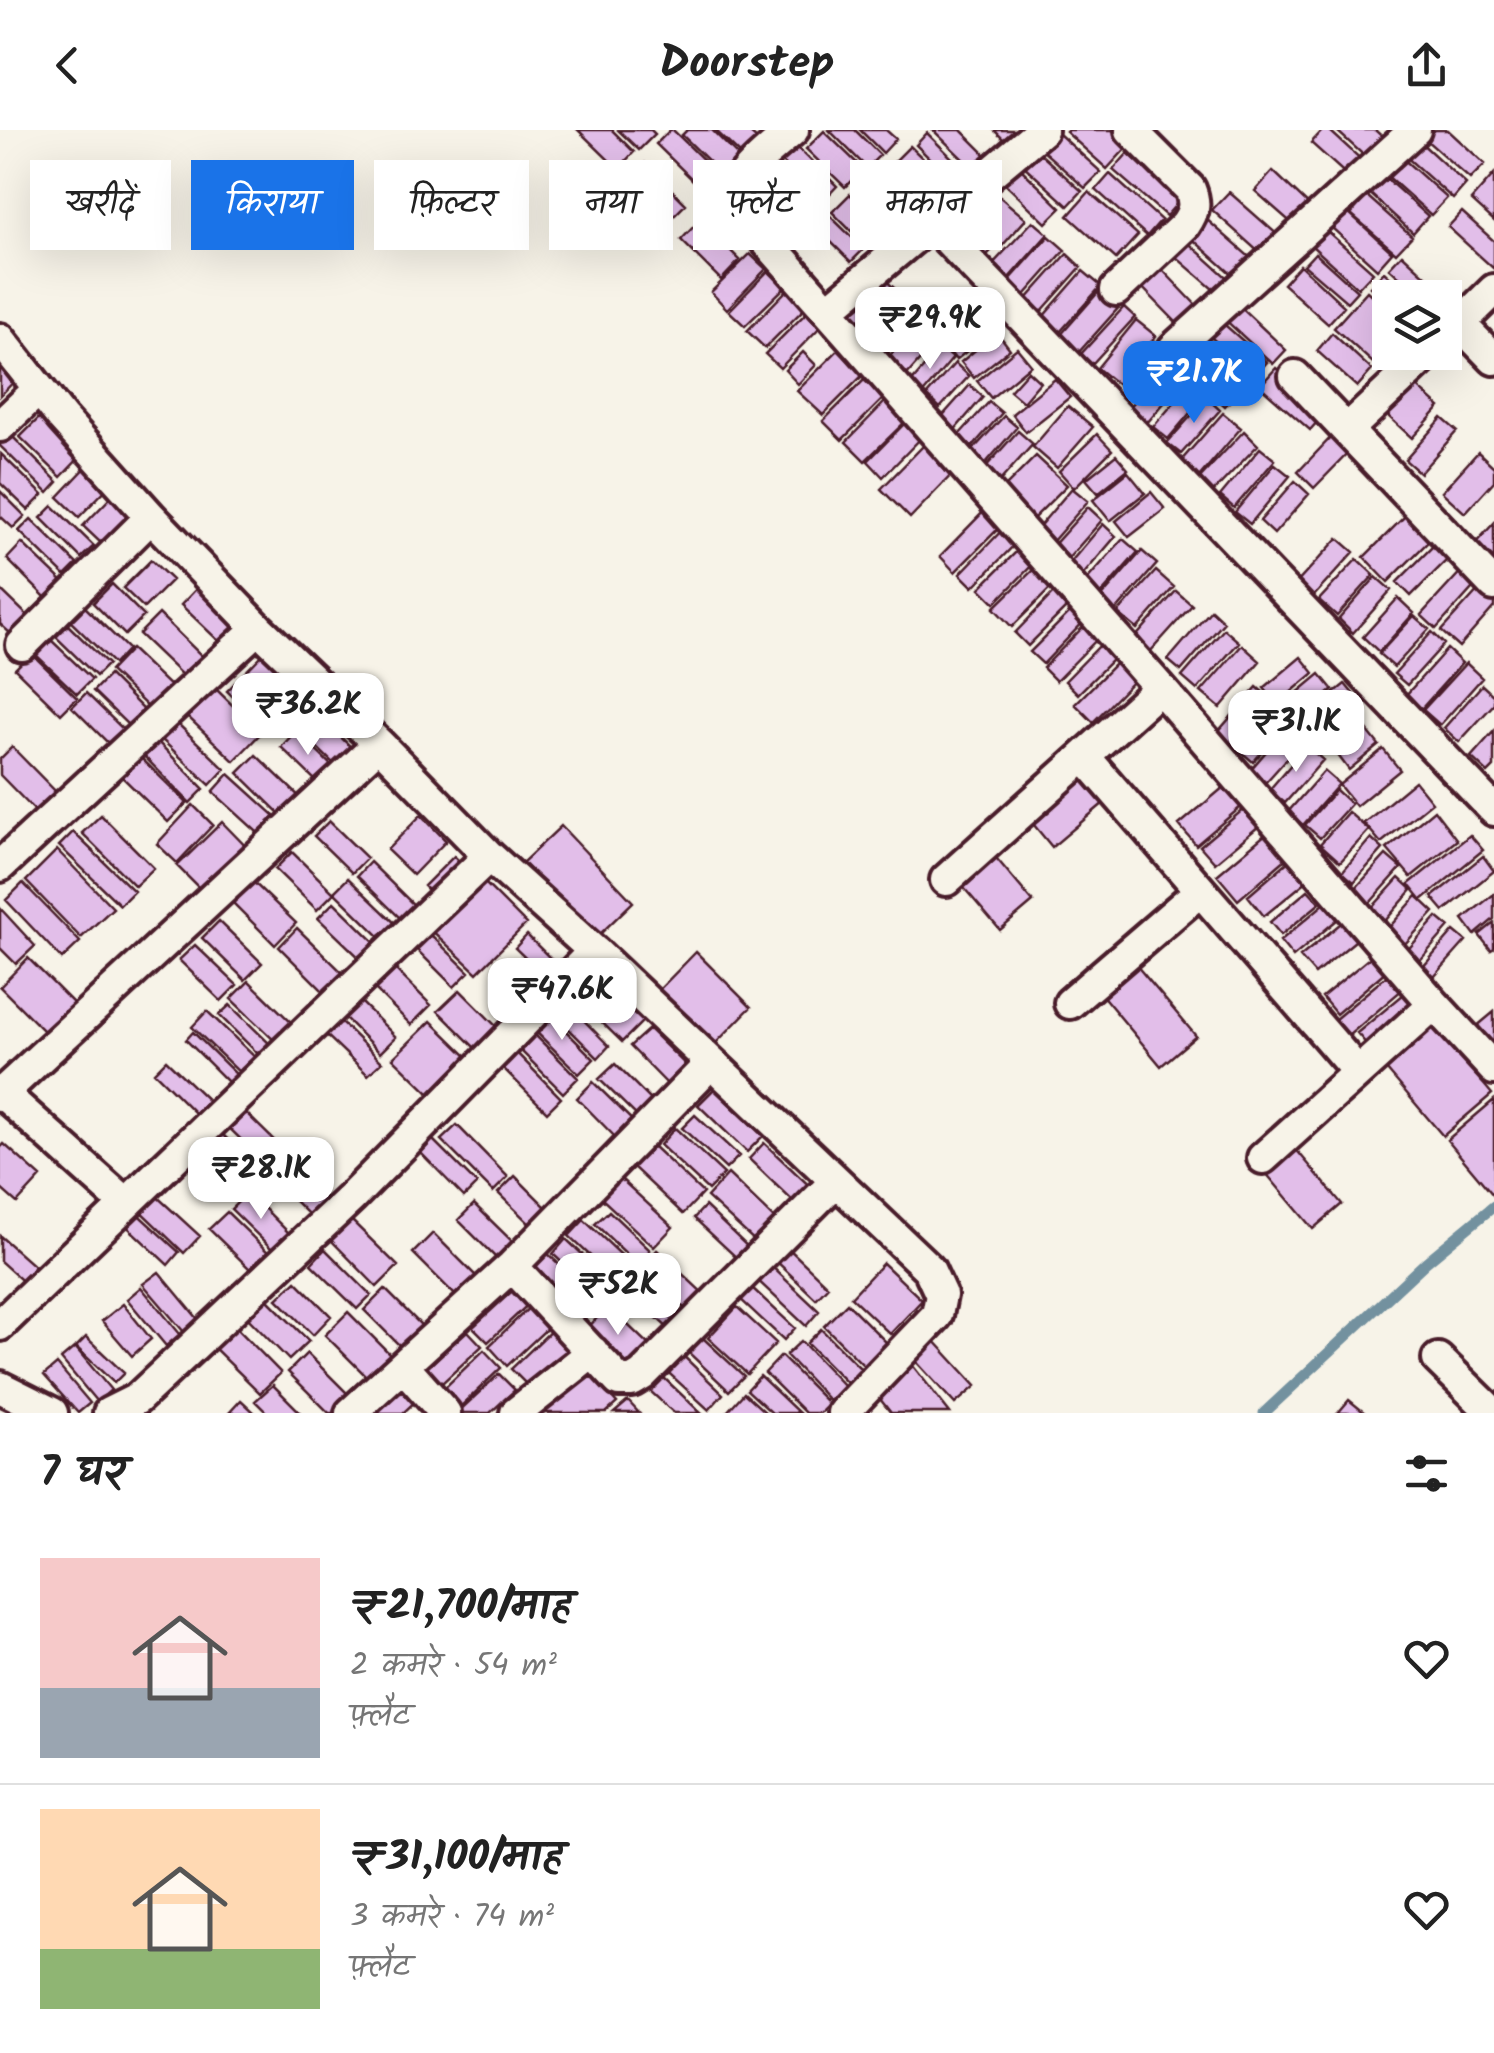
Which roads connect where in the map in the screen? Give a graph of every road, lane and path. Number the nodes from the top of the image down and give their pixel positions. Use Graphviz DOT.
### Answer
graph roads {
  1 [pos="793,130"];
  2 [pos="1042,130"];
  3 [pos="1131,130"];
  4 [pos="1415,130"];
  5 [pos="1002,164"];
  6 [pos="900,250"];
  7 [pos="958,250"];
  8 [pos="1116,290"];
  9 [pos="1494,290"];
  10 [pos="828,310"];
  11 [pos="1462,321"];
  12 [pos="1462,338"];
  13 [pos="0,339"];
  14 [pos="1174,348"];
  15 [pos="1494,359"];
  16 [pos="1411,370"];
  17 [pos="1296,376"];
  18 [pos="38,389"];
  19 [pos="0,426"];
  20 [pos="1347,430"];
  21 [pos="151,517"];
  22 [pos="1494,584"];
  23 [pos="258,628"];
  24 [pos="22,646"];
  25 [pos="1160,688"];
  26 [pos="379,744"];
  27 [pos="1084,756"];
  28 [pos="1494,810"];
  29 [pos="490,856"];
  30 [pos="0,866"];
  31 [pos="946,880"];
  32 [pos="1200,890"];
  33 [pos="594,950"];
  34 [pos="1070,1003"];
  35 [pos="1434,1004"];
  36 [pos="711,1063"];
  37 [pos="1494,1068"];
  38 [pos="1358,1072"];
  39 [pos="1,1093"];
  40 [pos="1263,1158"];
  41 [pos="835,1182"];
  42 [pos="126,1204"];
  43 [pos="512,1266"];
  44 [pos="0,1325"];
  45 [pos="593,1352"];
  46 [pos="1438,1359"];
  47 [pos="403,1366"];
  48 [pos="0,1388"];
  49 [pos="52,1413"];
  50 [pos="108,1413"];
  51 [pos="351,1413"];
  52 [pos="445,1413"];
  53 [pos="516,1413"];
  54 [pos="842,1413"];
  55 [pos="1493,1413"];
  1 -- 10 [label="street"];
  2 -- 5 [label="street"];
  3 -- 8 [label="street"];
  4 -- 14 [label="street"];
  6 -- 10 [label="street"];
  7 -- 28 [label="street"];
  9 -- 11 [label="street"];
  10 -- 25 [label="street"];
  12 -- 15 [label="street"];
  13 -- 18 [label="street"];
  16 -- 20 [label="street"];
  17 -- 20 [label="street"];
  18 -- 19 [label="street"];
  18 -- 21 [label="street"];
  20 -- 22 [label="street"];
  21 -- 23 [label="street"];
  21 -- 24 [label="street"];
  23 -- 26 [label="street"];
  23 -- 30 [label="street"];
  25 -- 27 [label="street"];
  25 -- 35 [label="street"];
  26 -- 29 [label="street"];
  26 -- 39 [label="street"];
  27 -- 31 [label="street"];
  27 -- 32 [label="street"];
  29 -- 33 [label="street"];
  29 -- 42 [label="street"];
  32 -- 34 [label="street"];
  32 -- 38 [label="street"];
  33 -- 36 [label="street"];
  33 -- 50 [label="street"];
  35 -- 37 [label="street"];
  35 -- 38 [label="street"];
  36 -- 41 [label="street"];
  36 -- 43 [label="street"];
  38 -- 40 [label="street"];
  39 -- 42 [label="street"];
  41 -- 45 [label="street"];
  41 -- 54 [label="street"];
  42 -- 44 [label="street"];
  43 -- 45 [label="street"];
  43 -- 47 [label="street"];
  45 -- 53 [label="street"];
  46 -- 55 [label="street"];
  47 -- 51 [label="street"];
  47 -- 52 [label="street"];
  48 -- 49 [label="street"];
}
